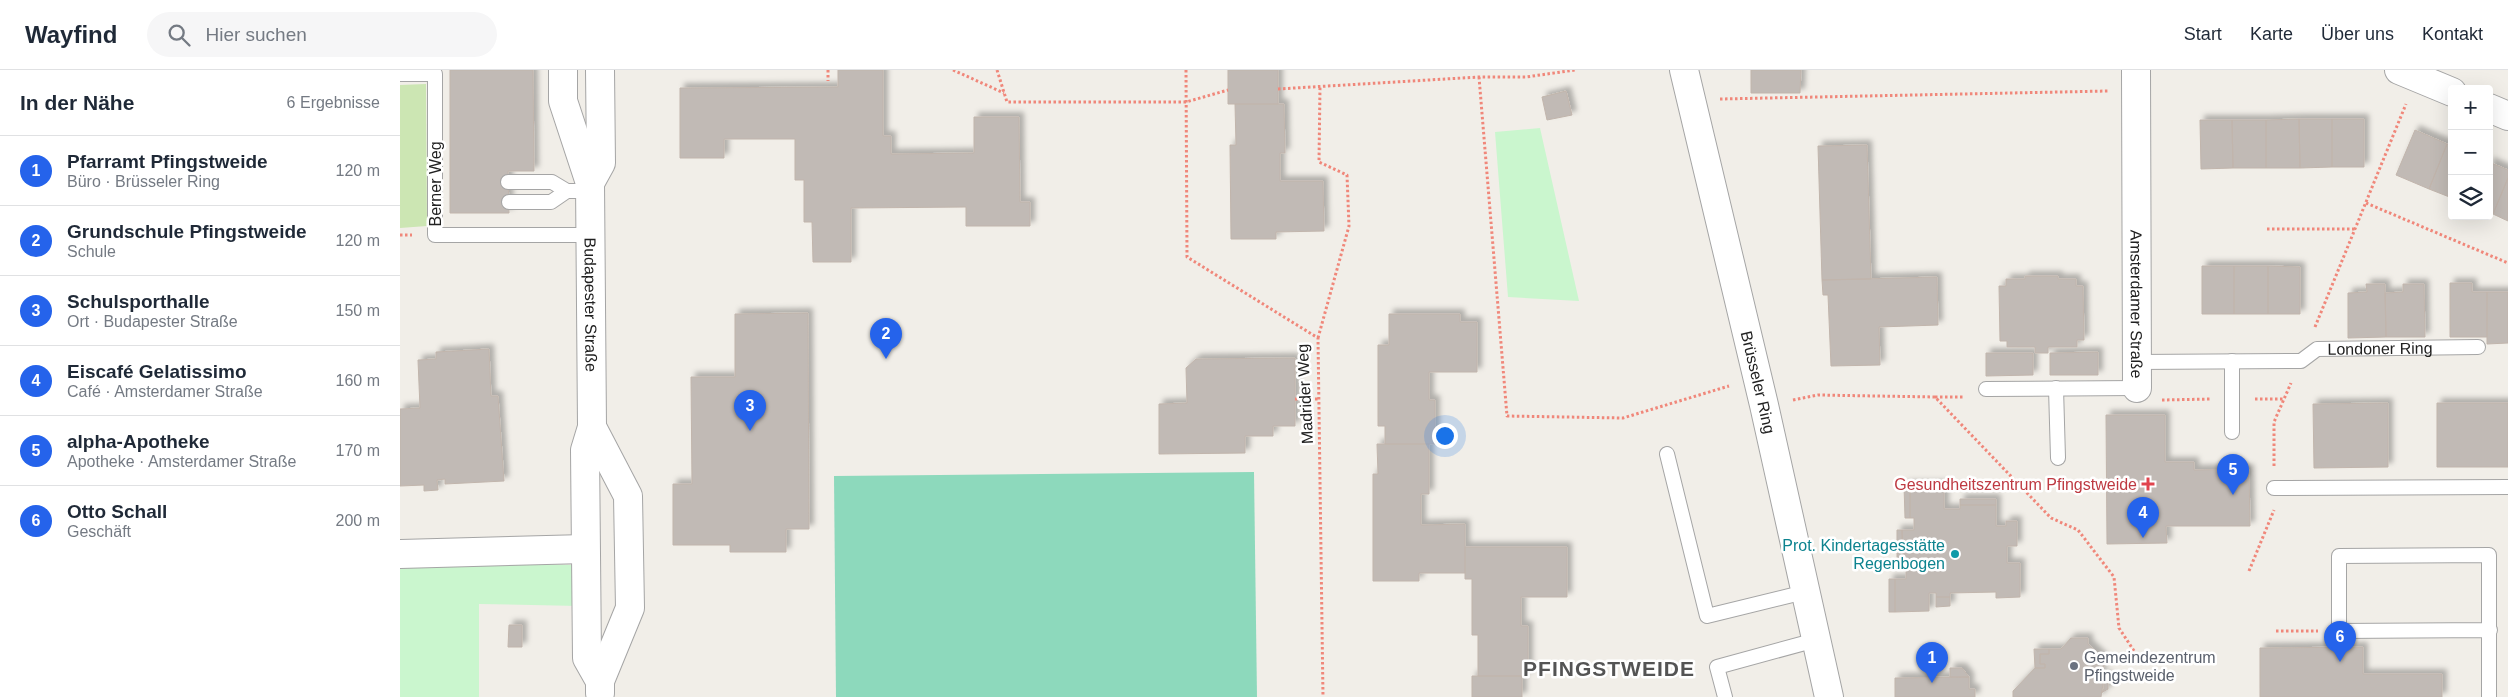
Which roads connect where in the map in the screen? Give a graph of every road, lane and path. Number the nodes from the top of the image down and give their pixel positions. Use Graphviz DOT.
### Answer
graph roads {
  1 [pos="563,70"];
  2 [pos="600,70"];
  3 [pos="828,70"];
  4 [pos="953,70"];
  5 [pos="997,70"];
  6 [pos="1186,70"];
  7 [pos="1575,70"];
  8 [pos="1684,70"];
  9 [pos="400,74"];
  10 [pos="2408,74"];
  11 [pos="1479,78"];
  12 [pos="2136,80"];
  13 [pos="828,81"];
  14 [pos="1320,86"];
  15 [pos="1278,89"];
  16 [pos="1228,90"];
  17 [pos="2448,90"];
  18 [pos="1004,93"];
  19 [pos="1692,100"];
  20 [pos="1186,102"];
  21 [pos="2493,110"];
  22 [pos="2508,116"];
  23 [pos="508,182"];
  24 [pos="583,188"];
  25 [pos="509,202"];
  26 [pos="2366,203"];
  27 [pos="2267,228"];
  28 [pos="2355,229"];
  29 [pos="591,235"];
  30 [pos="2508,263"];
  31 [pos="1318,338"];
  32 [pos="2478,347"];
  33 [pos="2301,360"];
  34 [pos="2232,361"];
  35 [pos="2136,375"];
  36 [pos="1757,378"];
  37 [pos="2056,388"];
  38 [pos="1986,389"];
  39 [pos="1935,397"];
  40 [pos="1295,399"];
  41 [pos="1319,399"];
  42 [pos="1764,405"];
  43 [pos="592,427"];
  44 [pos="2232,432"];
  45 [pos="1667,454"];
  46 [pos="2058,458"];
  47 [pos="2508,487"];
  48 [pos="2274,488"];
  49 [pos="585,549"];
  50 [pos="400,554"];
  51 [pos="2249,571"];
  52 [pos="1805,592"];
  53 [pos="2276,630"];
  54 [pos="2339,630"];
  55 [pos="2490,630"];
  56 [pos="1816,640"];
  57 [pos="2140,660"];
  58 [pos="600,689"];
  59 [pos="1323,697"];
  60 [pos="1725,697"];
  61 [pos="1829,697"];
  62 [pos="2489,697"];
  1 -- 24 [label="street, Budapester Straße"];
  2 -- 24 [label="street, Budapester Straße"];
  3 -- 13 [label="path"];
  4 -- 18 [label="path"];
  5 -- 18 [label="path"];
  6 -- 20 [label="path, Madrider Weg"];
  7 -- 11 [label="path"];
  8 -- 19 [label="street, Brüsseler Ring"];
  9 -- 29 [label="lane, Berner Weg"];
  10 -- 17 [label="street"];
  10 -- 26 [label="path"];
  11 -- 14 [label="path"];
  11 -- 36 [label="path"];
  12 -- 19 [label="path"];
  12 -- 35 [label="street, Amsterdamer Straße"];
  14 -- 15 [label="path"];
  14 -- 31 [label="path"];
  16 -- 20 [label="path"];
  18 -- 20 [label="path"];
  19 -- 36 [label="street, Brüsseler Ring"];
  20 -- 31 [label="path, Madrider Weg"];
  21 -- 22 [label="street"];
  23 -- 24 [label="lane"];
  24 -- 25 [label="lane"];
  24 -- 29 [label="street, Budapester Straße"];
  26 -- 28 [label="path"];
  26 -- 30 [label="path"];
  27 -- 28 [label="path"];
  28 -- 33 [label="path"];
  29 -- 43 [label="street, Budapester Straße"];
  31 -- 41 [label="path, Madrider Weg"];
  32 -- 33 [label="lane, Londoner Ring"];
  33 -- 34 [label="lane, Londoner Ring"];
  33 -- 48 [label="path"];
  34 -- 35 [label="lane, Londoner Ring"];
  34 -- 44 [label="lane"];
  35 -- 37 [label="lane, Amsterdamer Straße"];
  36 -- 42 [label="street, Brüsseler Ring"];
  37 -- 38 [label="lane, Amsterdamer Straße"];
  37 -- 46 [label="lane"];
  38 -- 39 [label="path"];
  39 -- 42 [label="path"];
  39 -- 57 [label="path"];
  40 -- 41 [label="path"];
  41 -- 59 [label="path, Madrider Weg"];
  42 -- 52 [label="street, Brüsseler Ring"];
  43 -- 49 [label="street, Budapester Straße"];
  43 -- 58 [label="street, Budapester Straße"];
  45 -- 52 [label="lane"];
  47 -- 48 [label="lane"];
  48 -- 51 [label="path"];
  49 -- 50 [label="street"];
  49 -- 58 [label="street, Budapester Straße"];
  52 -- 56 [label="street, Brüsseler Ring"];
  53 -- 54 [label="path"];
  54 -- 55 [label="lane"];
  54 -- 55 [label="lane"];
  55 -- 62 [label="lane"];
  56 -- 60 [label="lane"];
  56 -- 61 [label="street, Brüsseler Ring"];
}
